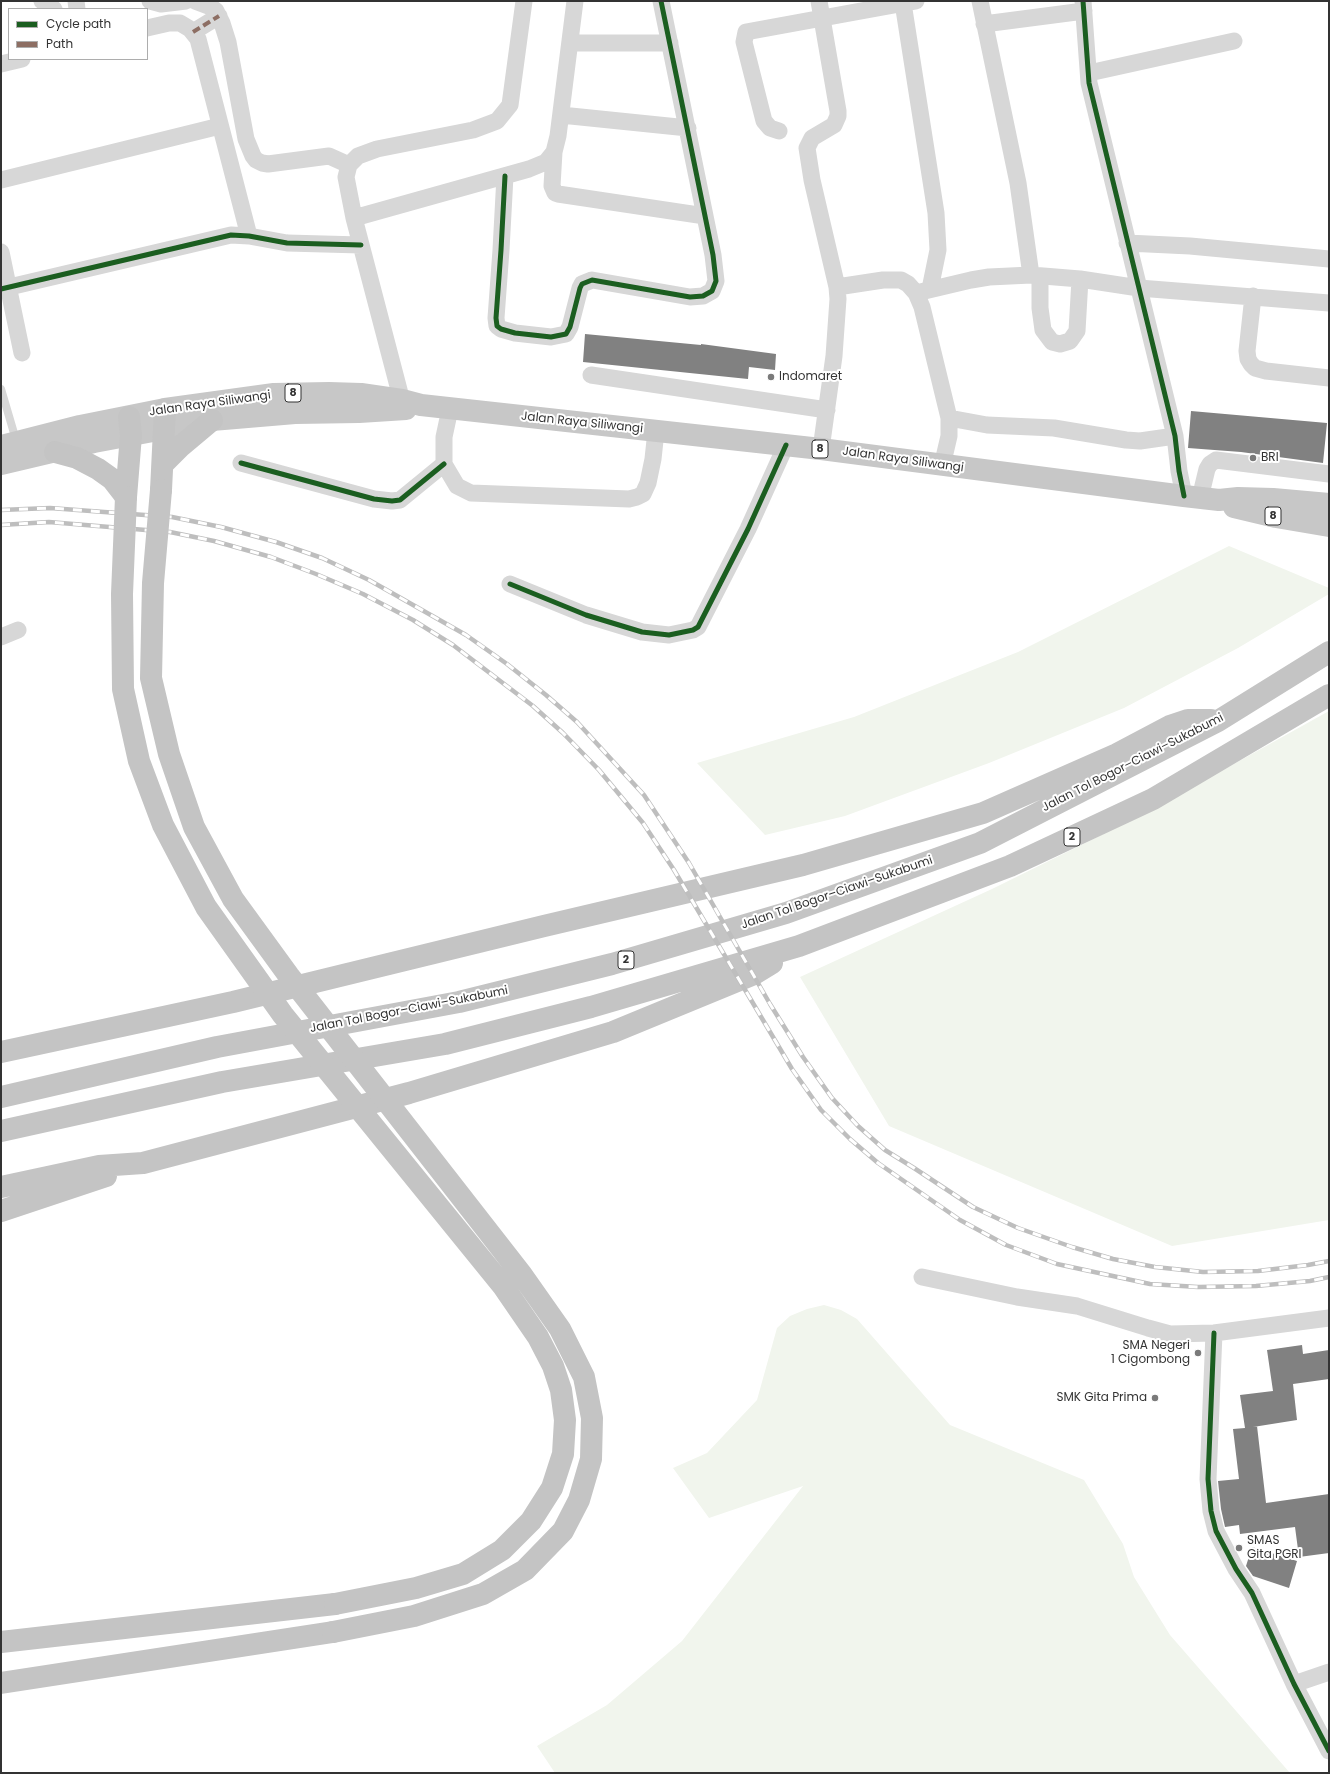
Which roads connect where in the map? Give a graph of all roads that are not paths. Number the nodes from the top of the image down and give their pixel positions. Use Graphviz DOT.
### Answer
graph roads {
  1 [pos="42,1"];
  2 [pos="150,1"];
  3 [pos="186,1"];
  4 [pos="194,1"];
  5 [pos="524,1"];
  6 [pos="575,1"];
  7 [pos="661,1"];
  8 [pos="819,1"];
  9 [pos="980,1"];
  10 [pos="909,2"];
  11 [pos="1084,6"];
  12 [pos="52,8"];
  13 [pos="217,9"];
  14 [pos="822,18"];
  15 [pos="984,24"];
  16 [pos="148,28"];
  17 [pos="194,32"];
  18 [pos="1234,41"];
  19 [pos="571,43"];
  20 [pos="670,43"];
  21 [pos="18,60"];
  22 [pos="1,64"];
  23 [pos="1089,73"];
  24 [pos="561,115"];
  25 [pos="220,126"];
  26 [pos="688,128"];
  27 [pos="779,131"];
  28 [pos="554,152"];
  29 [pos="349,165"];
  30 [pos="505,176"];
  31 [pos="1,180"];
  32 [pos="705,216"];
  33 [pos="354,218"];
  34 [pos="249,236"];
  35 [pos="1127,243"];
  36 [pos="361,246"];
  37 [pos="1,252"];
  38 [pos="1329,259"];
  39 [pos="1036,276"];
  40 [pos="1080,279"];
  41 [pos="837,287"];
  42 [pos="5,288"];
  43 [pos="1139,288"];
  44 [pos="923,291"];
  45 [pos="1253,296"];
  46 [pos="1329,303"];
  47 [pos="22,353"];
  48 [pos="591,375"];
  49 [pos="1329,378"];
  50 [pos="1,389"];
  51 [pos="409,405"];
  52 [pos="450,409"];
  53 [pos="827,410"];
  54 [pos="950,418"];
  55 [pos="165,419"];
  56 [pos="212,420"];
  57 [pos="130,426"];
  58 [pos="656,431"];
  59 [pos="1175,436"];
  60 [pos="786,445"];
  61 [pos="821,449"];
  62 [pos="10,452"];
  63 [pos="55,452"];
  64 [pos="241,463"];
  65 [pos="163,464"];
  66 [pos="444,464"];
  67 [pos="942,466"];
  68 [pos="1329,474"];
  69 [pos="126,497"];
  70 [pos="1201,498"];
  71 [pos="1329,504"];
  72 [pos="1329,526"];
  73 [pos="510,584"];
  74 [pos="18,630"];
  75 [pos="1,637"];
  76 [pos="1329,652"];
  77 [pos="1329,695"];
  78 [pos="1218,721"];
  79 [pos="799,946"];
  80 [pos="1,1052"];
  81 [pos="1,1097"];
  82 [pos="1,1131"];
  83 [pos="143,1163"];
  84 [pos="1,1187"];
  85 [pos="1,1211"];
  86 [pos="922,1276"];
  87 [pos="1329,1318"];
  88 [pos="1214,1333"];
  89 [pos="1,1642"];
  90 [pos="1329,1672"];
  91 [pos="1,1683"];
  92 [pos="1294,1684"];
  93 [pos="1329,1751"];
  1 -- 12 [label="street"];
  2 -- 3 [label="street"];
  4 -- 13 [label="street"];
  5 -- 29 [label="street"];
  6 -- 19 [label="street"];
  7 -- 20 [label="street"];
  8 -- 14 [label="street"];
  9 -- 15 [label="street"];
  10 -- 14 [label="street"];
  10 -- 44 [label="street"];
  11 -- 15 [label="street"];
  11 -- 23 [label="street"];
  13 -- 17 [label="street"];
  13 -- 29 [label="street"];
  14 -- 27 [label="street"];
  14 -- 41 [label="street"];
  15 -- 39 [label="street"];
  16 -- 17 [label="street"];
  17 -- 25 [label="street"];
  18 -- 23 [label="street"];
  19 -- 20 [label="street"];
  19 -- 24 [label="street"];
  20 -- 26 [label="street"];
  21 -- 22 [label="street"];
  23 -- 35 [label="street"];
  24 -- 26 [label="street"];
  24 -- 28 [label="street"];
  25 -- 31 [label="street"];
  25 -- 34 [label="street"];
  26 -- 32 [label="street"];
  28 -- 30 [label="street"];
  28 -- 32 [label="street"];
  29 -- 33 [label="street"];
  30 -- 32 [label="street"];
  30 -- 33 [label="street"];
  33 -- 36 [label="street"];
  34 -- 36 [label="street"];
  34 -- 42 [label="street"];
  35 -- 38 [label="street"];
  35 -- 43 [label="street"];
  36 -- 51 [label="street"];
  37 -- 42 [label="street"];
  39 -- 40 [label="street"];
  39 -- 40 [label="street"];
  39 -- 44 [label="street"];
  40 -- 43 [label="street"];
  41 -- 44 [label="street"];
  41 -- 53 [label="street"];
  42 -- 47 [label="street"];
  43 -- 45 [label="street"];
  43 -- 59 [label="street"];
  44 -- 54 [label="street"];
  45 -- 46 [label="street"];
  45 -- 49 [label="street"];
  48 -- 53 [label="street"];
  50 -- 62 [label="lane"];
  51 -- 52 [label="highway, Jalan Raya Siliwangi / 8"];
  51 -- 55 [label="highway, Jalan Raya Siliwangi / 8"];
  51 -- 56 [label="highway, Jalan Raya Siliwangi / 8"];
  52 -- 58 [label="highway, Jalan Raya Siliwangi / 8"];
  52 -- 66 [label="street"];
  53 -- 61 [label="street"];
  54 -- 59 [label="street"];
  54 -- 67 [label="street"];
  55 -- 56 [label="highway, Jalan Raya Siliwangi / 8"];
  55 -- 57 [label="highway, Jalan Raya Siliwangi / 8"];
  55 -- 65 [label="highway"];
  56 -- 65 [label="highway"];
  57 -- 62 [label="highway, Jalan Raya Siliwangi / 8"];
  57 -- 63 [label="highway, Jalan Raya Siliwangi / 8"];
  57 -- 69 [label="highway"];
  58 -- 60 [label="highway, Jalan Raya Siliwangi / 8"];
  58 -- 66 [label="street"];
  59 -- 70 [label="street"];
  60 -- 61 [label="highway, Jalan Raya Siliwangi / 8"];
  60 -- 73 [label="street"];
  61 -- 67 [label="highway, Jalan Raya Siliwangi / 8"];
  62 -- 63 [label="highway, Jalan Raya Siliwangi / 8"];
  63 -- 69 [label="highway"];
  64 -- 66 [label="street"];
  65 -- 91 [label="highway, bridge"];
  67 -- 70 [label="highway, Jalan Raya Siliwangi / 8"];
  68 -- 70 [label="street"];
  69 -- 89 [label="highway, bridge"];
  70 -- 71 [label="highway, Jalan Raya Siliwangi / 8"];
  70 -- 72 [label="highway, Jalan Raya Siliwangi / 8"];
  74 -- 75 [label="street"];
  76 -- 78 [label="highway, Jalan Tol Bogor–Ciawi–Sukabumi / 2"];
  77 -- 79 [label="highway, 2"];
  78 -- 80 [label="highway"];
  78 -- 81 [label="highway, Jalan Tol Bogor–Ciawi–Sukabumi / 2"];
  79 -- 82 [label="highway, 2"];
  79 -- 83 [label="highway"];
  83 -- 84 [label="highway"];
  83 -- 85 [label="highway"];
  86 -- 88 [label="street"];
  87 -- 88 [label="street"];
  88 -- 92 [label="street"];
  90 -- 92 [label="street"];
  92 -- 93 [label="street"];
}
